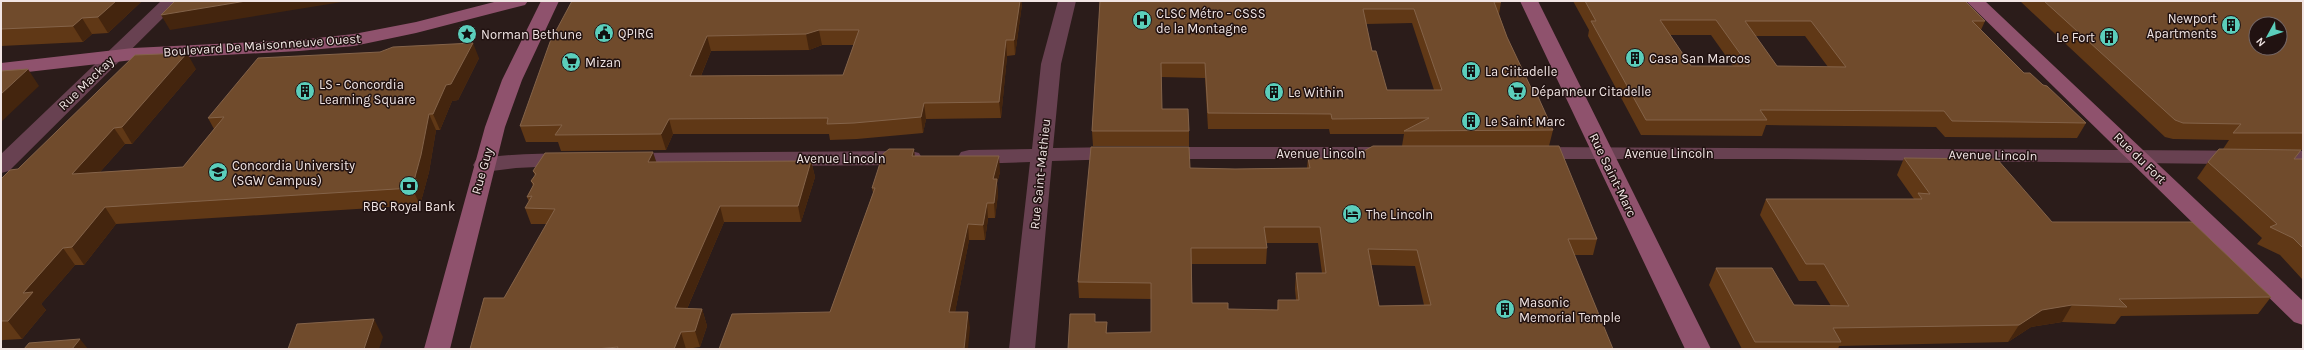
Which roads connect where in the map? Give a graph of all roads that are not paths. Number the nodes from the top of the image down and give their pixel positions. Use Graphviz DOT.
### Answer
graph roads {
  1 [pos="171,1"];
  2 [pos="519,1"];
  3 [pos="550,1"];
  4 [pos="1067,1"];
  5 [pos="1529,1"];
  6 [pos="1975,1"];
  7 [pos="113,57"];
  8 [pos="1,69"];
  9 [pos="1412,153"];
  10 [pos="1512,153"];
  11 [pos="1603,153"];
  12 [pos="1043,155"];
  13 [pos="2139,156"];
  14 [pos="2303,158"];
  15 [pos="484,165"];
  16 [pos="1,166"];
  17 [pos="2303,316"];
  18 [pos="437,349"];
  19 [pos="1022,349"];
  20 [pos="1698,349"];
  1 -- 7 [label="street, Rue Mackay"];
  2 -- 7 [label="street, Boulevard De Maisonneuve Ouest"];
  3 -- 15 [label="street, Rue Guy"];
  4 -- 12 [label="street, Rue Saint-Mathieu"];
  5 -- 11 [label="street, Rue Saint-Marc"];
  6 -- 13 [label="street, Rue du Fort"];
  7 -- 8 [label="street, Boulevard De Maisonneuve Ouest"];
  7 -- 16 [label="street, Rue Mackay"];
  9 -- 12 [label="street, Avenue Lincoln"];
  10 -- 11 [label="street, Avenue Lincoln"];
  11 -- 13 [label="street, Avenue Lincoln"];
  11 -- 20 [label="street, Rue Saint-Marc"];
  12 -- 15 [label="street, Avenue Lincoln"];
  12 -- 19 [label="street, Rue Saint-Mathieu"];
  13 -- 14 [label="street, Avenue Lincoln"];
  13 -- 17 [label="street, Rue du Fort"];
  15 -- 18 [label="street, Rue Guy"];
}
